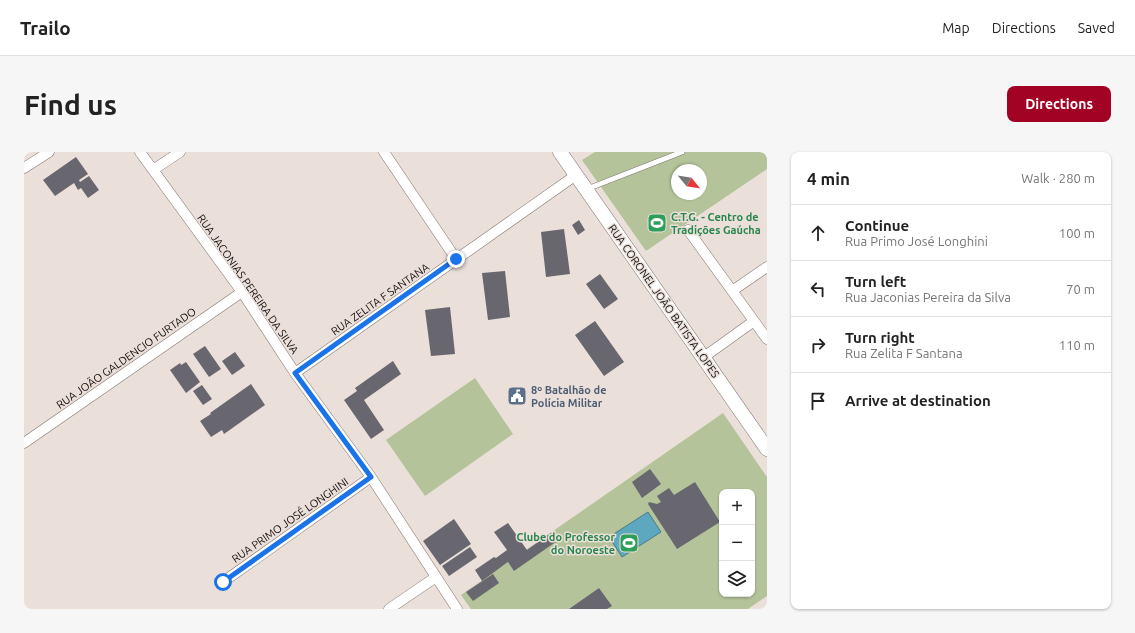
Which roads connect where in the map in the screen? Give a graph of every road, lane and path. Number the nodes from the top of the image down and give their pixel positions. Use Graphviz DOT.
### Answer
graph roads {
  1 [pos="49,152"];
  2 [pos="140,152"];
  3 [pos="180,152"];
  4 [pos="384,152"];
  5 [pos="560,152"];
  6 [pos="682,152"];
  7 [pos="24,168"];
  8 [pos="153,170"];
  9 [pos="576,175"];
  10 [pos="586,190"];
  11 [pos="688,230"];
  12 [pos="456,259"];
  13 [pos="767,267"];
  14 [pos="732,291"];
  15 [pos="242,292"];
  16 [pos="754,321"];
  17 [pos="767,339"];
  18 [pos="704,357"];
  19 [pos="295,373"];
  20 [pos="24,443"];
  21 [pos="767,450"];
  22 [pos="371,477"];
  23 [pos="436,578"];
  24 [pos="223,582"];
  25 [pos="389,609"];
  26 [pos="458,609"];
  1 -- 7 [label="street"];
  2 -- 8 [label="street, RUA JACONIAS PEREIRA DA SILVA"];
  3 -- 8 [label="street"];
  4 -- 12 [label="street"];
  5 -- 9 [label="street, RUA CORONEL JOÃO BATISTA LOPES"];
  6 -- 10 [label="lane"];
  8 -- 15 [label="street, RUA JACONIAS PEREIRA DA SILVA"];
  9 -- 10 [label="street, RUA CORONEL JOÃO BATISTA LOPES"];
  9 -- 12 [label="street, RUA ZELITA F SANTANA"];
  10 -- 18 [label="street, RUA CORONEL JOÃO BATISTA LOPES"];
  11 -- 14 [label="street"];
  12 -- 19 [label="street, RUA ZELITA F SANTANA"];
  13 -- 14 [label="street"];
  14 -- 16 [label="street"];
  15 -- 19 [label="street, RUA JACONIAS PEREIRA DA SILVA"];
  15 -- 20 [label="street, RUA JOÃO GALDENCIO FURTADO"];
  16 -- 17 [label="street"];
  16 -- 18 [label="street"];
  18 -- 21 [label="street, RUA CORONEL JOÃO BATISTA LOPES"];
  19 -- 22 [label="street, RUA JACONIAS PEREIRA DA SILVA"];
  22 -- 23 [label="street, RUA JACONIAS PEREIRA DA SILVA"];
  22 -- 24 [label="street, RUA PRIMO JOSÉ LONGHINI"];
  23 -- 25 [label="street"];
  23 -- 26 [label="street, RUA JACONIAS PEREIRA DA SILVA"];
}
